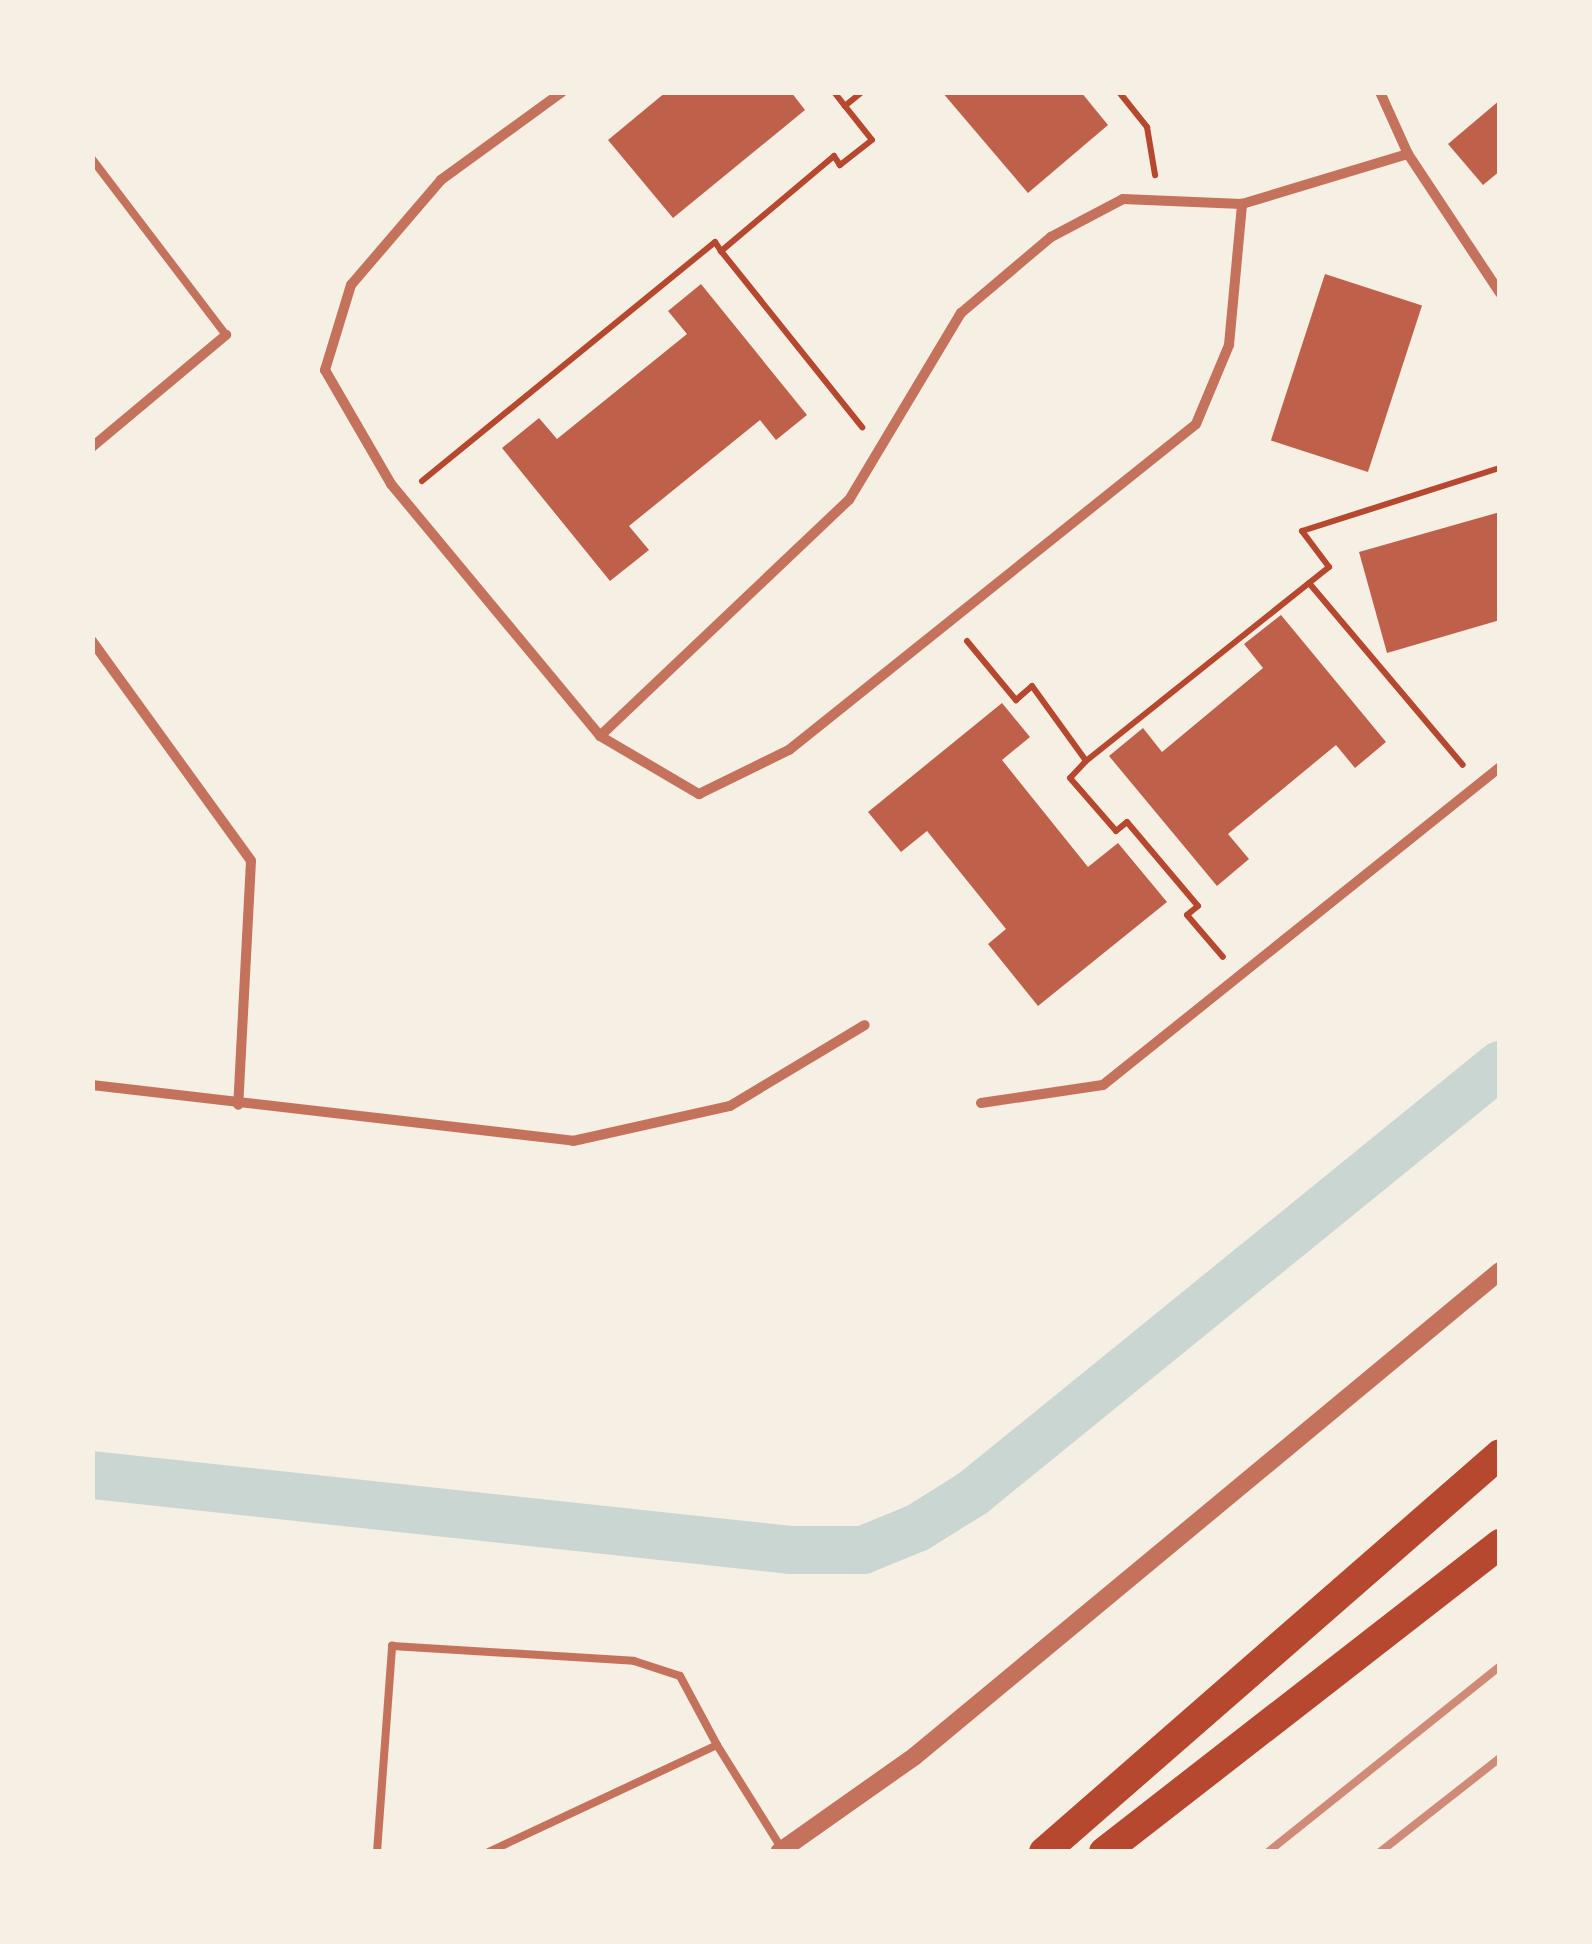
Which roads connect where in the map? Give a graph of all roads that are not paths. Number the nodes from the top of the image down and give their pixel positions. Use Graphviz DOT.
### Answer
graph roads {
  1 [pos="562,92"];
  2 [pos="1380,92"];
  3 [pos="1408,154"];
  4 [pos="92,160"];
  5 [pos="1242,204"];
  6 [pos="1500,293"];
  7 [pos="226,335"];
  8 [pos="92,446"];
  9 [pos="92,641"];
  10 [pos="600,736"];
  11 [pos="1500,767"];
  12 [pos="865,1025"];
  13 [pos="92,1086"];
  14 [pos="981,1103"];
  15 [pos="238,1104"];
  16 [pos="1500,1271"];
  17 [pos="1500,1454"];
  18 [pos="1500,1544"];
  19 [pos="717,1745"];
  20 [pos="780,1850"];
  21 [pos="377,1852"];
  22 [pos="488,1852"];
  23 [pos="1044,1852"];
  24 [pos="1104,1852"];
  1 -- 10 [label="street"];
  2 -- 3 [label="street"];
  3 -- 5 [label="street"];
  3 -- 6 [label="street"];
  4 -- 7 [label="lane"];
  5 -- 10 [label="street"];
  5 -- 10 [label="street"];
  7 -- 8 [label="street"];
  9 -- 15 [label="street"];
  11 -- 14 [label="street"];
  12 -- 15 [label="street"];
  13 -- 15 [label="street"];
  16 -- 20 [label="street"];
  17 -- 23 [label="highway"];
  18 -- 24 [label="highway"];
  19 -- 20 [label="lane"];
  19 -- 21 [label="lane"];
  19 -- 22 [label="lane"];
}
